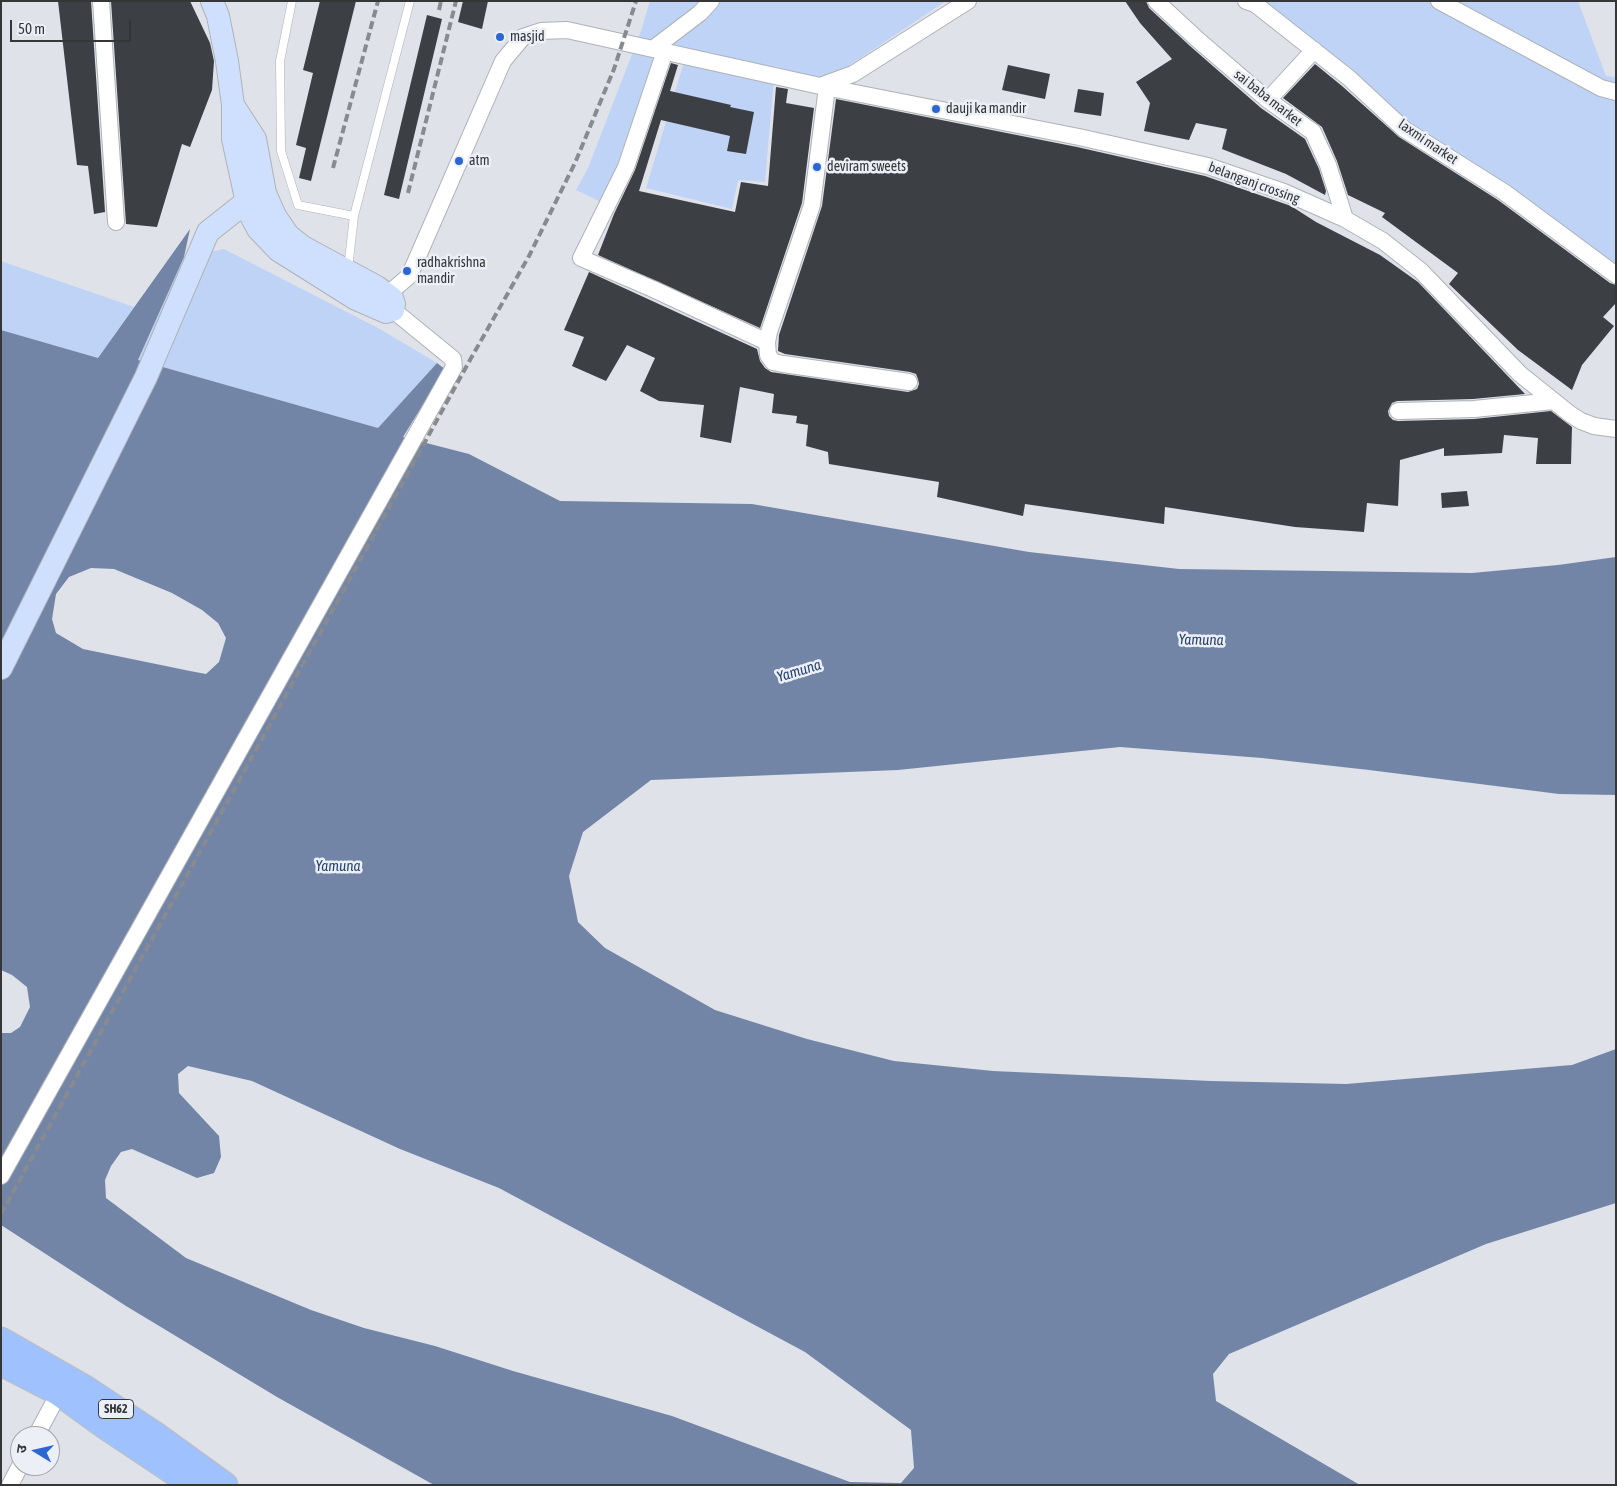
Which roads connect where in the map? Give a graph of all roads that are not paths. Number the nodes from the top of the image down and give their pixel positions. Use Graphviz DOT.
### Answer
graph roads {
  1 [pos="101,1"];
  2 [pos="212,1"];
  3 [pos="292,1"];
  4 [pos="410,1"];
  5 [pos="711,1"];
  6 [pos="968,1"];
  7 [pos="1156,1"];
  8 [pos="1246,1"];
  9 [pos="1439,1"];
  10 [pos="659,49"];
  11 [pos="1314,50"];
  12 [pos="824,87"];
  13 [pos="1616,92"];
  14 [pos="1268,100"];
  15 [pos="256,198"];
  16 [pos="354,216"];
  17 [pos="1345,219"];
  18 [pos="116,222"];
  19 [pos="311,261"];
  20 [pos="348,271"];
  21 [pos="1616,275"];
  22 [pos="390,302"];
  23 [pos="767,342"];
  24 [pos="908,382"];
  25 [pos="1554,401"];
  26 [pos="1398,411"];
  27 [pos="1616,429"];
  28 [pos="1,668"];
  29 [pos="1,1176"];
  30 [pos="1,1340"];
  31 [pos="1,1363"];
  32 [pos="59,1393"];
  33 [pos="41,1426"];
  34 [pos="193,1485"];
  35 [pos="226,1485"];
  1 -- 18 [label="street"];
  2 -- 15 [label="main road"];
  3 -- 16 [label="lane"];
  4 -- 16 [label="lane"];
  5 -- 10 [label="street"];
  6 -- 12 [label="street"];
  7 -- 14 [label="street, sai baba market"];
  8 -- 11 [label="street, laxmi market"];
  9 -- 13 [label="street"];
  10 -- 12 [label="street, belanganj crossing"];
  10 -- 22 [label="street, belanganj crossing"];
  10 -- 23 [label="street"];
  11 -- 14 [label="street"];
  11 -- 21 [label="street, laxmi market"];
  12 -- 17 [label="street, belanganj crossing"];
  12 -- 23 [label="street"];
  14 -- 17 [label="street, sai baba market"];
  15 -- 19 [label="main road"];
  15 -- 28 [label="main road"];
  16 -- 20 [label="lane"];
  17 -- 25 [label="street, belanganj crossing"];
  19 -- 20 [label="main road"];
  19 -- 22 [label="main road"];
  20 -- 22 [label="main road"];
  22 -- 29 [label="street"];
  23 -- 24 [label="street"];
  25 -- 26 [label="street"];
  25 -- 27 [label="street, belanganj crossing"];
  30 -- 35 [label="main road, SH62"];
  31 -- 32 [label="main road, SH62"];
  32 -- 33 [label="street"];
  32 -- 34 [label="main road, SH62"];
}
